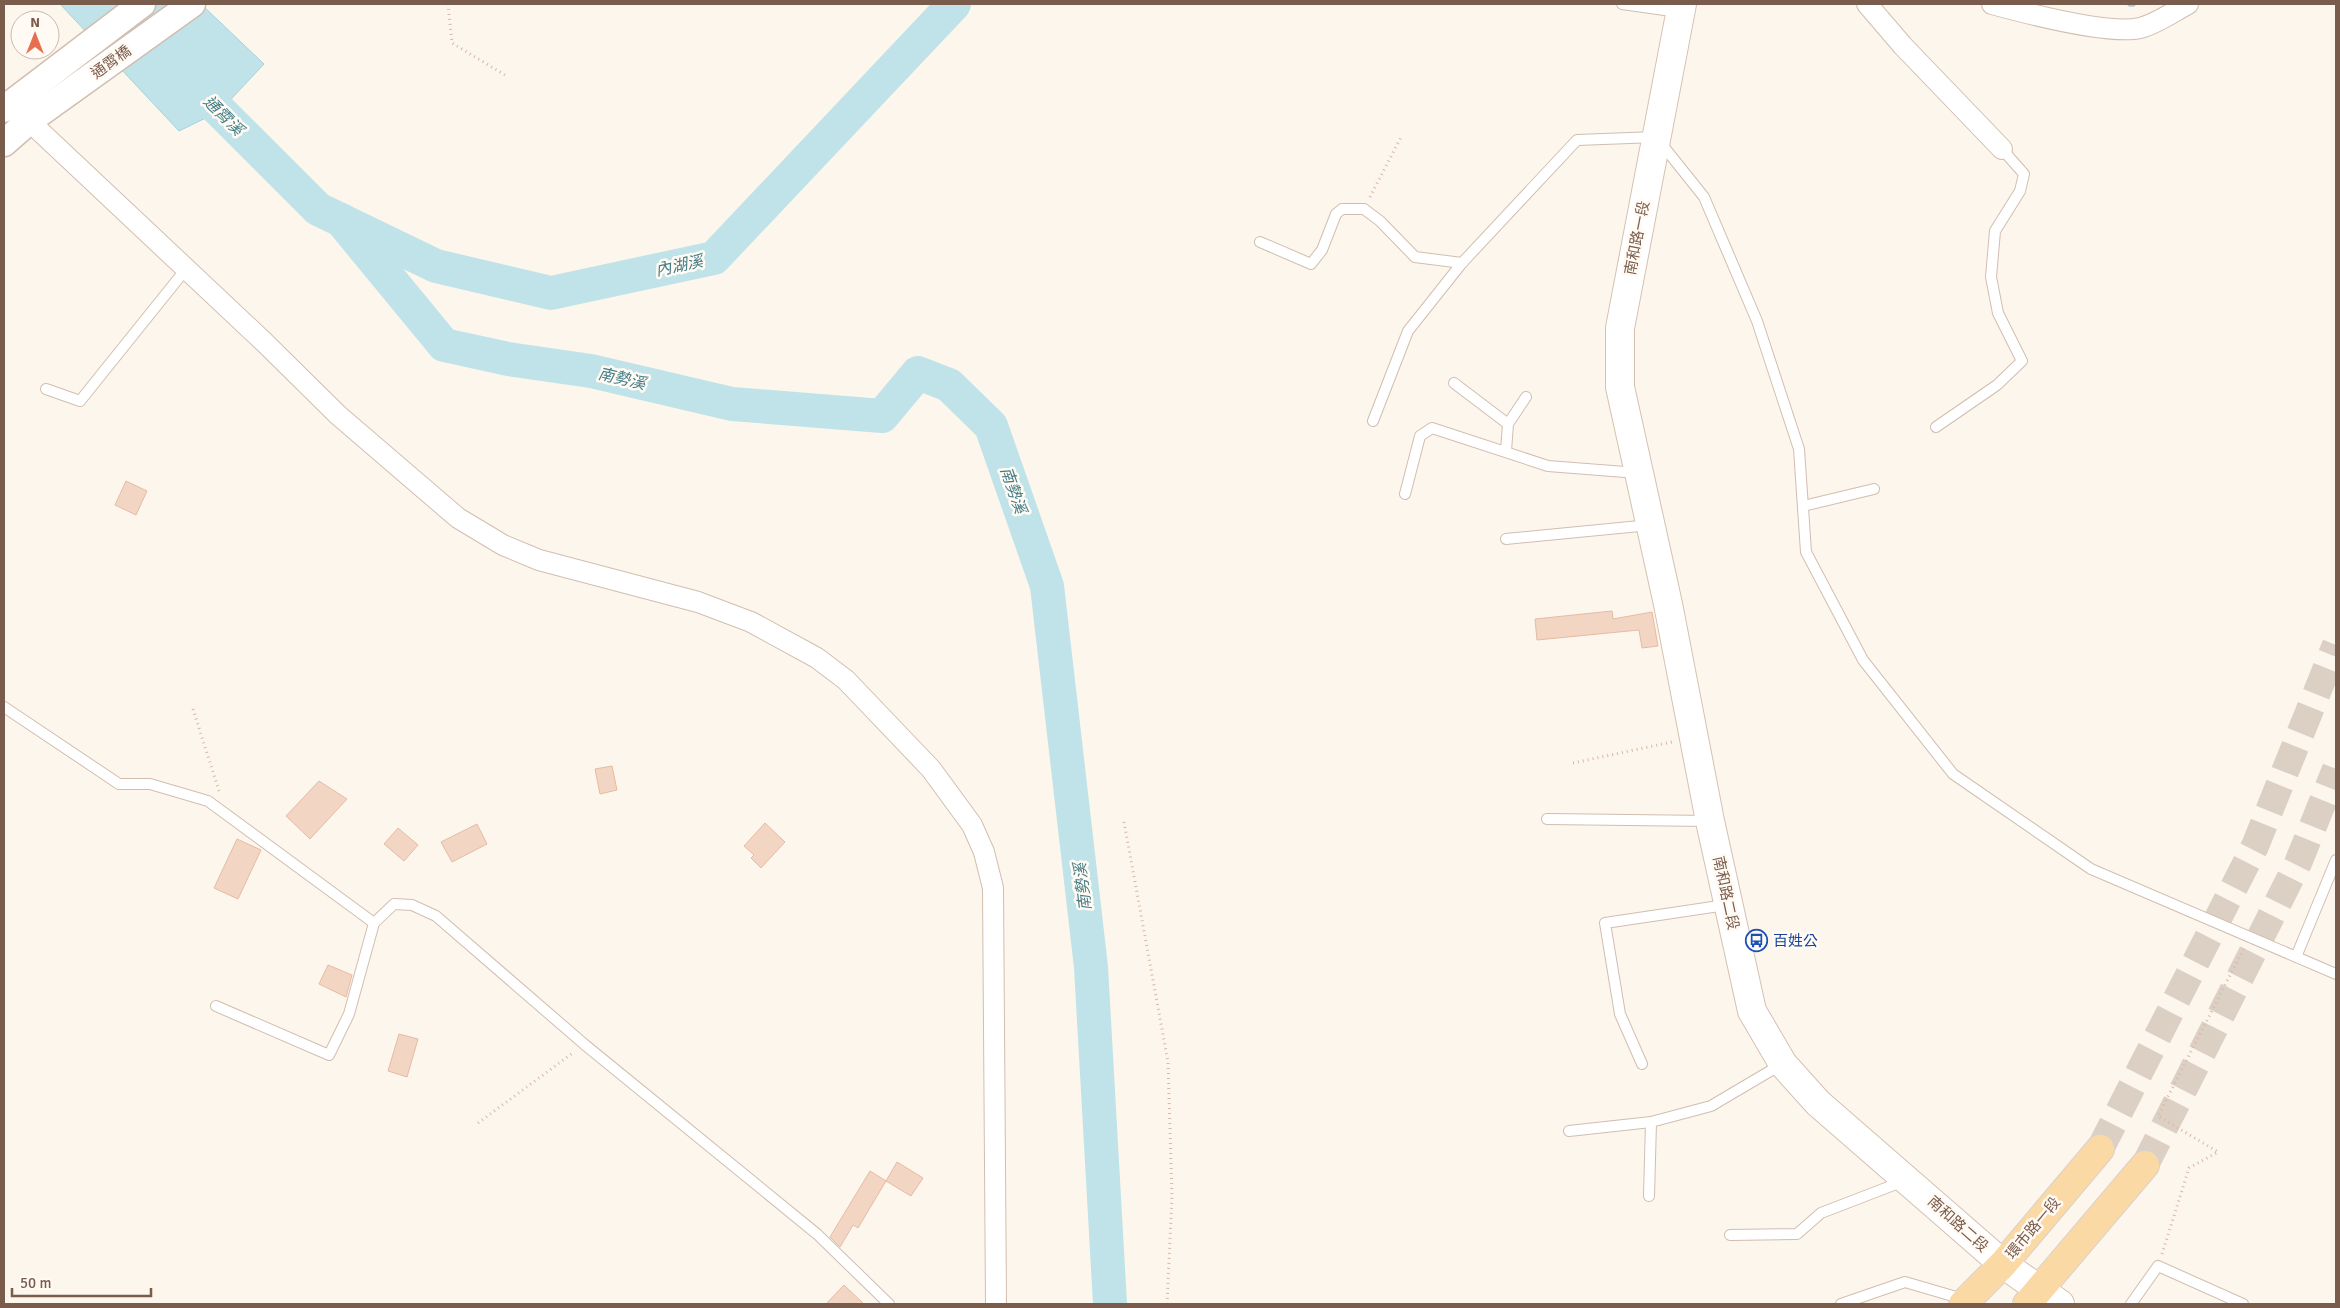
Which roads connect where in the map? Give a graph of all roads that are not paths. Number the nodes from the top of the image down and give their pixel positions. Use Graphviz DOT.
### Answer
graph roads {
  1 [pos="142,4"];
  2 [pos="192,4"];
  3 [pos="1622,4"];
  4 [pos="1867,4"];
  5 [pos="1992,4"];
  6 [pos="2188,4"];
  7 [pos="2017,7"];
  8 [pos="1681,8"];
  9 [pos="14,109"];
  10 [pos="1656,137"];
  11 [pos="4,144"];
  12 [pos="2002,150"];
  13 [pos="1260,242"];
  14 [pos="1462,263"];
  15 [pos="186,269"];
  16 [pos="1454,383"];
  17 [pos="46,389"];
  18 [pos="1526,397"];
  19 [pos="1373,421"];
  20 [pos="1508,424"];
  21 [pos="1936,427"];
  22 [pos="1506,451"];
  23 [pos="1638,472"];
  24 [pos="1874,489"];
  25 [pos="1405,494"];
  26 [pos="1803,506"];
  27 [pos="1650,525"];
  28 [pos="1506,539"];
  29 [pos="4,707"];
  30 [pos="1547,819"];
  31 [pos="1710,821"];
  32 [pos="2336,860"];
  33 [pos="1728,904"];
  34 [pos="374,923"];
  35 [pos="2296,957"];
  36 [pos="2336,974"];
  37 [pos="216,1006"];
  38 [pos="1642,1064"];
  39 [pos="1782,1064"];
  40 [pos="1651,1122"];
  41 [pos="1569,1131"];
  42 [pos="2100,1149"];
  43 [pos="2145,1165"];
  44 [pos="1908,1179"];
  45 [pos="1649,1196"];
  46 [pos="1730,1235"];
  47 [pos="2003,1264"];
  48 [pos="2042,1299"];
  49 [pos="1965,1302"];
  50 [pos="889,1304"];
  51 [pos="996,1304"];
  52 [pos="1841,1304"];
  53 [pos="2131,1304"];
  54 [pos="2243,1304"];
  1 -- 9 [label="street, 通霄橋"];
  2 -- 9 [label="street, 通霄橋"];
  3 -- 8 [label="lane"];
  4 -- 12 [label="street"];
  5 -- 7 [label="street"];
  6 -- 7 [label="street"];
  8 -- 10 [label="main road, 南和路一段"];
  9 -- 11 [label="street"];
  9 -- 15 [label="street"];
  10 -- 14 [label="lane"];
  10 -- 23 [label="main road, 南和路一段"];
  10 -- 26 [label="lane"];
  12 -- 21 [label="lane"];
  13 -- 14 [label="lane"];
  14 -- 19 [label="lane"];
  15 -- 17 [label="lane"];
  15 -- 51 [label="street"];
  16 -- 20 [label="lane"];
  18 -- 20 [label="lane"];
  20 -- 22 [label="lane"];
  22 -- 23 [label="lane"];
  22 -- 25 [label="lane"];
  23 -- 27 [label="main road, 南和路二段"];
  24 -- 26 [label="lane"];
  26 -- 35 [label="lane"];
  27 -- 28 [label="lane"];
  27 -- 31 [label="main road, 南和路二段"];
  29 -- 34 [label="lane"];
  30 -- 31 [label="lane"];
  31 -- 33 [label="main road, 南和路二段"];
  32 -- 35 [label="lane"];
  33 -- 38 [label="lane"];
  33 -- 39 [label="main road, 南和路二段"];
  34 -- 37 [label="lane"];
  34 -- 50 [label="lane"];
  35 -- 36 [label="lane"];
  39 -- 40 [label="lane"];
  39 -- 44 [label="main road, 南和路二段"];
  40 -- 41 [label="lane"];
  40 -- 45 [label="lane"];
  42 -- 47 [label="main road, 環市路一段"];
  43 -- 48 [label="main road"];
  44 -- 46 [label="lane"];
  44 -- 47 [label="main road, 南和路二段"];
  47 -- 48 [label="main road, 南和路二段"];
  47 -- 49 [label="main road, 環市路一段"];
  49 -- 52 [label="lane"];
  53 -- 54 [label="lane"];
}
